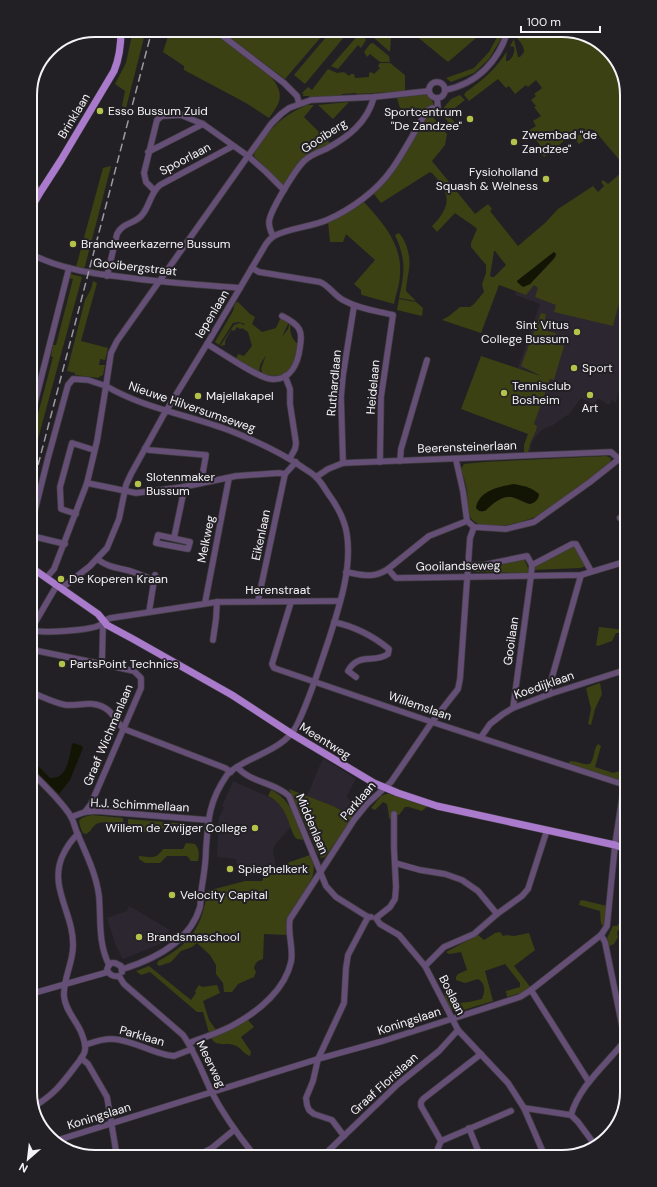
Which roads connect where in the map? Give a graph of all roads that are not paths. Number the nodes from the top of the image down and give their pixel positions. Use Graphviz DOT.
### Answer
graph roads {
  1 [pos="121,37"];
  2 [pos="224,37"];
  3 [pos="507,37"];
  4 [pos="445,90"];
  5 [pos="429,91"];
  6 [pos="374,97"];
  7 [pos="437,98"];
  8 [pos="299,103"];
  9 [pos="203,124"];
  10 [pos="233,146"];
  11 [pos="148,152"];
  12 [pos="248,156"];
  13 [pos="37,189"];
  14 [pos="154,190"];
  15 [pos="284,190"];
  16 [pos="40,191"];
  17 [pos="37,197"];
  18 [pos="273,236"];
  19 [pos="37,257"];
  20 [pos="69,268"];
  21 [pos="252,268"];
  22 [pos="107,276"];
  23 [pos="160,282"];
  24 [pos="240,288"];
  25 [pos="354,306"];
  26 [pos="282,316"];
  27 [pos="207,344"];
  28 [pos="427,360"];
  29 [pos="285,376"];
  30 [pos="106,386"];
  31 [pos="37,394"];
  32 [pos="166,411"];
  33 [pos="145,448"];
  34 [pos="94,450"];
  35 [pos="620,456"];
  36 [pos="290,458"];
  37 [pos="620,458"];
  38 [pos="456,460"];
  39 [pos="400,461"];
  40 [pos="296,462"];
  41 [pos="380,462"];
  42 [pos="343,463"];
  43 [pos="285,474"];
  44 [pos="316,477"];
  45 [pos="229,478"];
  46 [pos="86,483"];
  47 [pos="201,483"];
  48 [pos="183,487"];
  49 [pos="125,492"];
  50 [pos="37,502"];
  51 [pos="76,514"];
  52 [pos="467,521"];
  53 [pos="474,527"];
  54 [pos="37,537"];
  55 [pos="174,538"];
  56 [pos="65,544"];
  57 [pos="97,559"];
  58 [pos="620,563"];
  59 [pos="469,565"];
  60 [pos="532,565"];
  61 [pos="388,569"];
  62 [pos="37,571"];
  63 [pos="591,571"];
  64 [pos="346,572"];
  65 [pos="581,575"];
  66 [pos="468,576"];
  67 [pos="532,576"];
  68 [pos="47,577"];
  69 [pos="59,586"];
  70 [pos="258,601"];
  71 [pos="340,601"];
  72 [pos="217,602"];
  73 [pos="291,602"];
  74 [pos="205,603"];
  75 [pos="149,612"];
  76 [pos="37,620"];
  77 [pos="103,621"];
  78 [pos="334,622"];
  79 [pos="37,631"];
  80 [pos="213,640"];
  81 [pos="37,651"];
  82 [pos="102,664"];
  83 [pos="620,672"];
  84 [pos="356,677"];
  85 [pos="314,681"];
  86 [pos="550,694"];
  87 [pos="37,695"];
  88 [pos="513,708"];
  89 [pos="432,722"];
  90 [pos="124,728"];
  91 [pos="292,734"];
  92 [pos="481,737"];
  93 [pos="237,767"];
  94 [pos="231,772"];
  95 [pos="37,778"];
  96 [pos="620,781"];
  97 [pos="384,787"];
  98 [pos="85,812"];
  99 [pos="394,814"];
  100 [pos="620,814"];
  101 [pos="71,817"];
  102 [pos="208,820"];
  103 [pos="547,830"];
  104 [pos="78,834"];
  105 [pos="615,845"];
  106 [pos="620,847"];
  107 [pos="395,863"];
  108 [pos="320,872"];
  109 [pos="496,914"];
  110 [pos="368,917"];
  111 [pos="376,918"];
  112 [pos="601,935"];
  113 [pos="109,965"];
  114 [pos="425,966"];
  115 [pos="123,969"];
  116 [pos="108,972"];
  117 [pos="119,976"];
  118 [pos="66,984"];
  119 [pos="531,990"];
  120 [pos="37,992"];
  121 [pos="620,1011"];
  122 [pos="451,1019"];
  123 [pos="458,1030"];
  124 [pos="189,1043"];
  125 [pos="85,1045"];
  126 [pos="620,1046"];
  127 [pos="192,1049"];
  128 [pos="481,1054"];
  129 [pos="81,1058"];
  130 [pos="318,1059"];
  131 [pos="589,1082"];
  132 [pos="212,1092"];
  133 [pos="38,1104"];
  134 [pos="524,1108"];
  135 [pos="511,1110"];
  136 [pos="571,1115"];
  137 [pos="112,1124"];
  138 [pos="469,1128"];
  139 [pos="234,1130"];
  140 [pos="344,1136"];
  141 [pos="62,1139"];
  142 [pos="441,1141"];
  143 [pos="592,1141"];
  144 [pos="116,1150"];
  145 [pos="208,1150"];
  146 [pos="250,1150"];
  147 [pos="329,1150"];
  148 [pos="437,1150"];
  149 [pos="478,1150"];
  150 [pos="542,1150"];
  1 -- 16 [label="main road, Brinklaan"];
  2 -- 8 [label="street"];
  3 -- 4 [label="street"];
  4 -- 5 [label="street"];
  4 -- 7 [label="street"];
  5 -- 6 [label="street"];
  5 -- 7 [label="street"];
  6 -- 8 [label="street"];
  6 -- 15 [label="street, Gooiberg"];
  7 -- 18 [label="street"];
  8 -- 12 [label="street"];
  9 -- 10 [label="street"];
  9 -- 11 [label="street"];
  9 -- 11 [label="street"];
  10 -- 12 [label="street"];
  10 -- 14 [label="street, Spoorlaan"];
  11 -- 14 [label="street"];
  12 -- 15 [label="street"];
  12 -- 23 [label="street"];
  13 -- 16 [label="street"];
  14 -- 22 [label="street, Spoorlaan"];
  15 -- 18 [label="street, Gooiberg"];
  16 -- 17 [label="main road, Brinklaan"];
  18 -- 21 [label="street, Iepenlaan"];
  19 -- 20 [label="street, Gooibergstraat"];
  20 -- 22 [label="street, Gooibergstraat"];
  20 -- 31 [label="street"];
  21 -- 24 [label="street, Iepenlaan"];
  21 -- 25 [label="street"];
  22 -- 23 [label="street, Gooibergstraat"];
  23 -- 24 [label="street, Gooibergstraat"];
  23 -- 30 [label="street"];
  24 -- 27 [label="street, Iepenlaan"];
  25 -- 41 [label="street, Heidelaan"];
  25 -- 42 [label="street, Ruthardlaan"];
  26 -- 29 [label="street"];
  27 -- 29 [label="street"];
  27 -- 32 [label="street, Iepenlaan"];
  28 -- 39 [label="street"];
  29 -- 36 [label="street"];
  30 -- 32 [label="street, Nieuwe Hilversumseweg"];
  30 -- 34 [label="street"];
  30 -- 50 [label="street, Nieuwe Hilversumseweg"];
  32 -- 33 [label="street, Iepenlaan"];
  32 -- 36 [label="street, Nieuwe Hilversumseweg"];
  33 -- 47 [label="street"];
  33 -- 49 [label="street, Iepenlaan"];
  34 -- 46 [label="street"];
  34 -- 51 [label="street"];
  35 -- 38 [label="street, Beerensteinerlaan"];
  36 -- 40 [label="street, Nieuwe Hilversumseweg"];
  37 -- 53 [label="street"];
  38 -- 39 [label="street, Beerensteinerlaan"];
  38 -- 52 [label="street"];
  39 -- 41 [label="street, Beerensteinerlaan"];
  40 -- 43 [label="street"];
  40 -- 44 [label="street, Nieuwe Hilversumseweg"];
  41 -- 42 [label="street, Beerensteinerlaan"];
  42 -- 44 [label="street, Beerensteinerlaan"];
  43 -- 45 [label="street"];
  43 -- 70 [label="street, Eikenlaan"];
  44 -- 64 [label="street, Nieuwe Hilversumseweg"];
  45 -- 47 [label="street"];
  45 -- 74 [label="street, Melkweg"];
  46 -- 49 [label="street"];
  46 -- 51 [label="street"];
  47 -- 48 [label="street"];
  48 -- 49 [label="street"];
  48 -- 55 [label="street"];
  49 -- 57 [label="street, Iepenlaan"];
  51 -- 56 [label="street"];
  52 -- 53 [label="street"];
  52 -- 61 [label="street"];
  53 -- 59 [label="street, Parklaan"];
  54 -- 56 [label="street"];
  55 -- 55 [label="street"];
  56 -- 68 [label="street"];
  57 -- 69 [label="street, Iepenlaan"];
  57 -- 75 [label="street"];
  58 -- 63 [label="street, Gooilandseweg"];
  59 -- 60 [label="street, Gooilandseweg"];
  59 -- 66 [label="street, Parklaan"];
  60 -- 63 [label="street"];
  60 -- 67 [label="street"];
  61 -- 64 [label="street"];
  61 -- 66 [label="street, Gooilandseweg"];
  62 -- 68 [label="main road"];
  63 -- 65 [label="street, Gooilandseweg"];
  64 -- 71 [label="street, Nieuwe Hilversumseweg"];
  65 -- 67 [label="street, Gooilandseweg"];
  65 -- 86 [label="street"];
  66 -- 67 [label="street, Gooilandseweg"];
  66 -- 89 [label="street, Parklaan"];
  67 -- 88 [label="street, Gooilaan"];
  68 -- 69 [label="main road"];
  69 -- 76 [label="street"];
  69 -- 77 [label="main road"];
  70 -- 72 [label="street, Herenstraat"];
  70 -- 73 [label="street, Herenstraat"];
  71 -- 73 [label="street, Herenstraat"];
  71 -- 78 [label="street, Nieuwe Hilversumseweg"];
  72 -- 74 [label="street, Herenstraat"];
  72 -- 80 [label="street"];
  73 -- 85 [label="street, Willemslaan"];
  74 -- 75 [label="street, Herenstraat"];
  75 -- 77 [label="street, Herenstraat"];
  77 -- 79 [label="street"];
  77 -- 82 [label="street"];
  77 -- 91 [label="main road, Meentweg"];
  78 -- 84 [label="street"];
  78 -- 85 [label="street, Nieuwe Hilversumseweg"];
  81 -- 82 [label="street, Graaf Wichmanlaan"];
  82 -- 90 [label="street, Graaf Wichmanlaan"];
  83 -- 86 [label="street, Koedijklaan"];
  85 -- 89 [label="street, Willemslaan"];
  85 -- 91 [label="street, Nieuwe Hilversumseweg"];
  86 -- 88 [label="street, Koedijklaan"];
  87 -- 90 [label="street"];
  88 -- 92 [label="street, Koedijklaan"];
  89 -- 92 [label="street, Willemslaan"];
  89 -- 97 [label="street, Parklaan"];
  90 -- 94 [label="street"];
  90 -- 98 [label="street, Graaf Wichmanlaan"];
  91 -- 93 [label="street"];
  91 -- 97 [label="main road, Meentweg"];
  92 -- 96 [label="street, Willemslaan"];
  93 -- 94 [label="street"];
  93 -- 108 [label="street, Middenlaan"];
  94 -- 102 [label="street"];
  95 -- 101 [label="street"];
  97 -- 103 [label="main road, Meentweg"];
  97 -- 108 [label="street, Parklaan"];
  98 -- 101 [label="street, H.J. Schimmellaan"];
  98 -- 102 [label="street, H.J. Schimmellaan"];
  99 -- 107 [label="street"];
  100 -- 105 [label="street"];
  101 -- 104 [label="street"];
  102 -- 115 [label="street"];
  103 -- 105 [label="main road, Meentweg"];
  103 -- 109 [label="street"];
  104 -- 113 [label="street"];
  104 -- 118 [label="street"];
  105 -- 106 [label="main road, Meentweg"];
  105 -- 112 [label="street"];
  107 -- 109 [label="street"];
  107 -- 111 [label="street"];
  108 -- 110 [label="street"];
  108 -- 124 [label="street, Parklaan"];
  109 -- 114 [label="street"];
  110 -- 111 [label="street"];
  110 -- 130 [label="street"];
  111 -- 114 [label="street, Boslaan"];
  112 -- 119 [label="street, Koningslaan"];
  112 -- 121 [label="street"];
  113 -- 115 [label="street"];
  113 -- 116 [label="street"];
  114 -- 122 [label="street, Boslaan"];
  115 -- 117 [label="street"];
  116 -- 117 [label="street"];
  116 -- 118 [label="street"];
  117 -- 124 [label="street, Meerweg"];
  118 -- 120 [label="street"];
  118 -- 125 [label="street"];
  119 -- 122 [label="street, Koningslaan"];
  119 -- 131 [label="street"];
  122 -- 123 [label="street, Boslaan"];
  122 -- 130 [label="street, Koningslaan"];
  123 -- 128 [label="street, Boslaan"];
  123 -- 140 [label="street, Graaf Florislaan"];
  124 -- 127 [label="street, Meerweg"];
  125 -- 127 [label="street, Parklaan"];
  125 -- 129 [label="street"];
  126 -- 131 [label="street"];
  127 -- 132 [label="street, Meerweg"];
  128 -- 134 [label="street, Boslaan"];
  128 -- 142 [label="street"];
  129 -- 133 [label="street"];
  129 -- 137 [label="street"];
  130 -- 132 [label="street, Koningslaan"];
  130 -- 140 [label="street"];
  131 -- 136 [label="street"];
  132 -- 137 [label="street, Koningslaan"];
  132 -- 139 [label="street, Meerweg"];
  134 -- 136 [label="street"];
  134 -- 150 [label="street, Boslaan"];
  135 -- 138 [label="street"];
  136 -- 143 [label="street"];
  137 -- 141 [label="street, Koningslaan"];
  137 -- 144 [label="street"];
  138 -- 142 [label="street"];
  138 -- 149 [label="street"];
  139 -- 145 [label="street"];
  139 -- 146 [label="street, Meerweg"];
  140 -- 147 [label="street, Graaf Florislaan"];
  142 -- 148 [label="street"];
}
